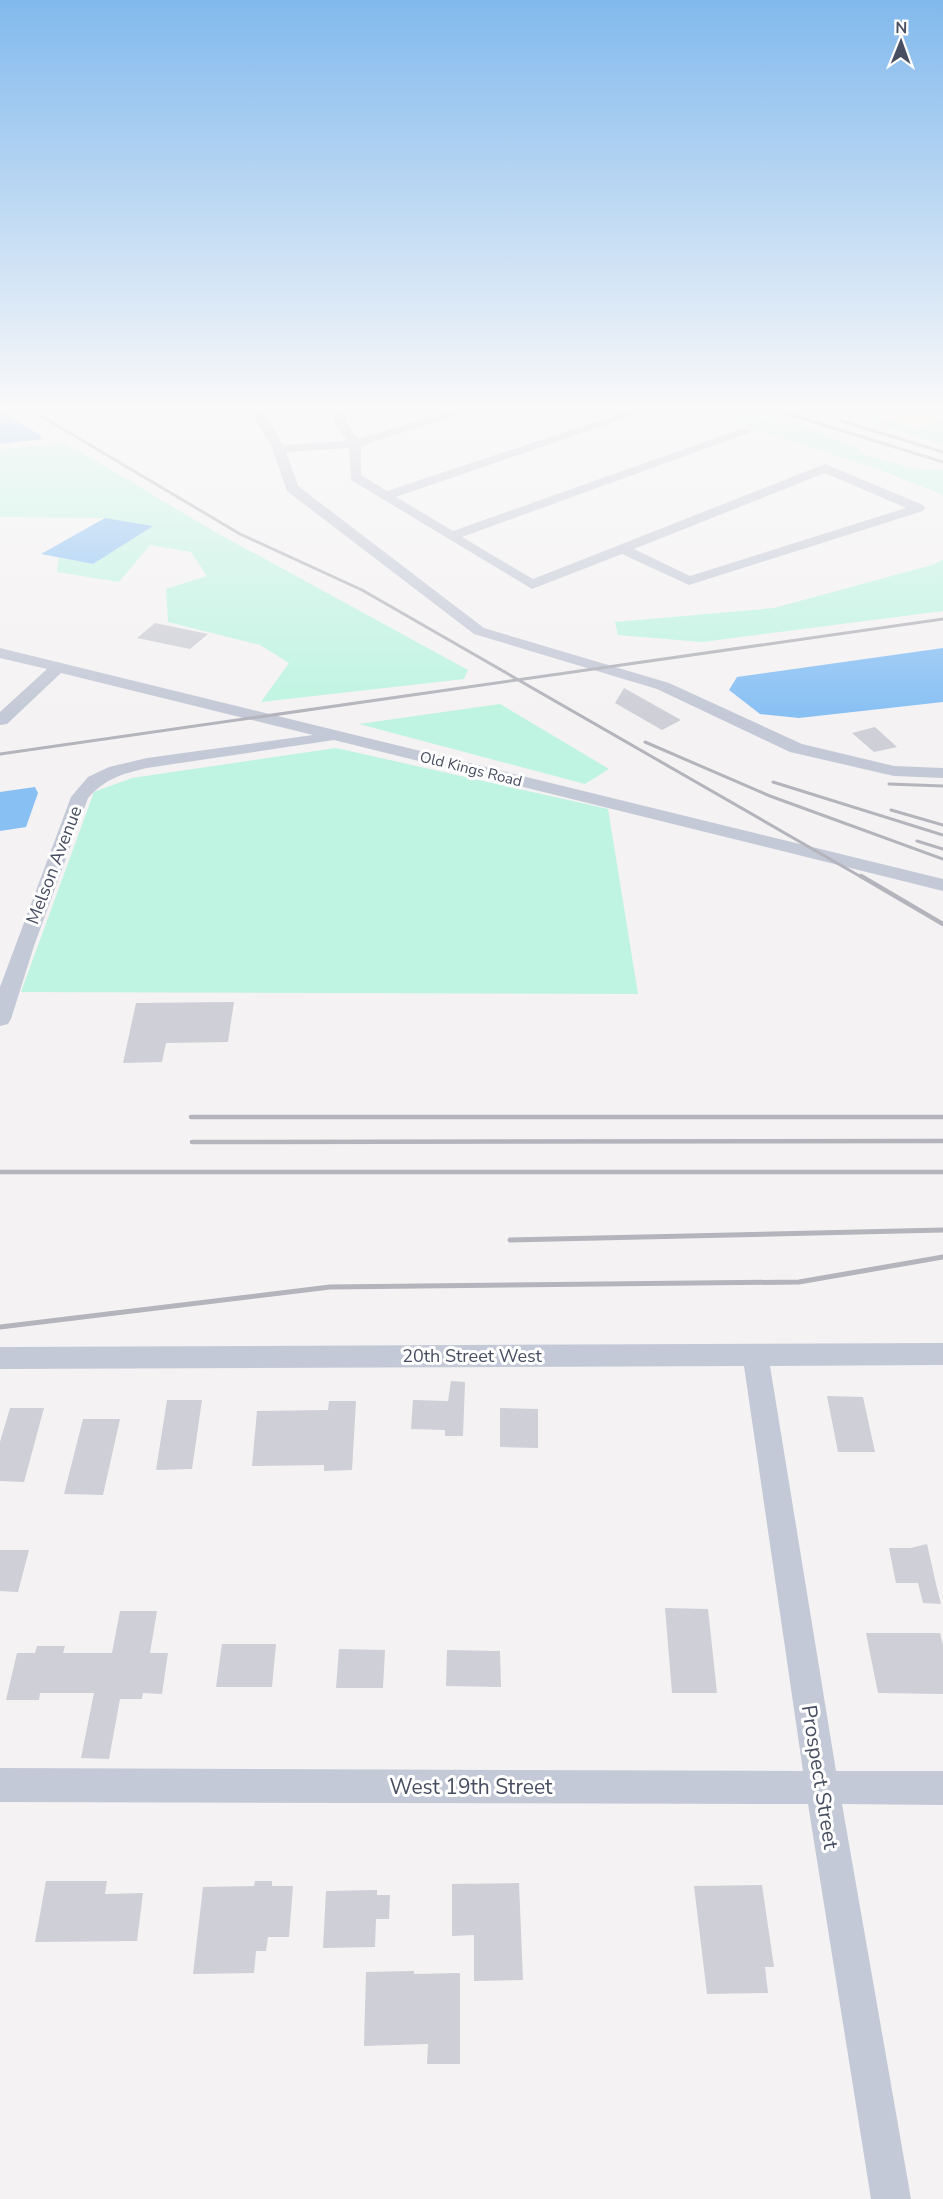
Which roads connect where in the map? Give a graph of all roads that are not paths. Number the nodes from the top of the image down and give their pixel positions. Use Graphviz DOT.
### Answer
graph roads {
  1 [pos="320,510"];
  2 [pos="407,510"];
  3 [pos="525,510"];
  4 [pos="721,510"];
  5 [pos="913,510"];
  6 [pos="451,536"];
  7 [pos="622,549"];
  8 [pos="0,653"];
  9 [pos="58,667"];
  10 [pos="0,720"];
  11 [pos="338,736"];
  12 [pos="943,773"];
  13 [pos="943,885"];
  14 [pos="0,1019"];
  15 [pos="755,1354"];
  16 [pos="943,1354"];
  17 [pos="0,1358"];
  18 [pos="0,1785"];
  19 [pos="822,1788"];
  20 [pos="943,1788"];
  21 [pos="891,2199"];
  1 -- 12 [label="street"];
  2 -- 6 [label="street"];
  3 -- 6 [label="street"];
  4 -- 7 [label="street"];
  5 -- 7 [label="street"];
  6 -- 7 [label="street"];
  8 -- 9 [label="street, Old Kings Road"];
  9 -- 10 [label="street"];
  9 -- 11 [label="street, Old Kings Road"];
  11 -- 13 [label="street, Old Kings Road"];
  11 -- 14 [label="street, Melson Avenue"];
  15 -- 16 [label="street, 20th Street West"];
  15 -- 17 [label="street, 20th Street West"];
  15 -- 19 [label="street, Prospect Street"];
  18 -- 19 [label="street, West 19th Street"];
  19 -- 20 [label="street, West 19th Street"];
  19 -- 21 [label="street, Prospect Street"];
}
